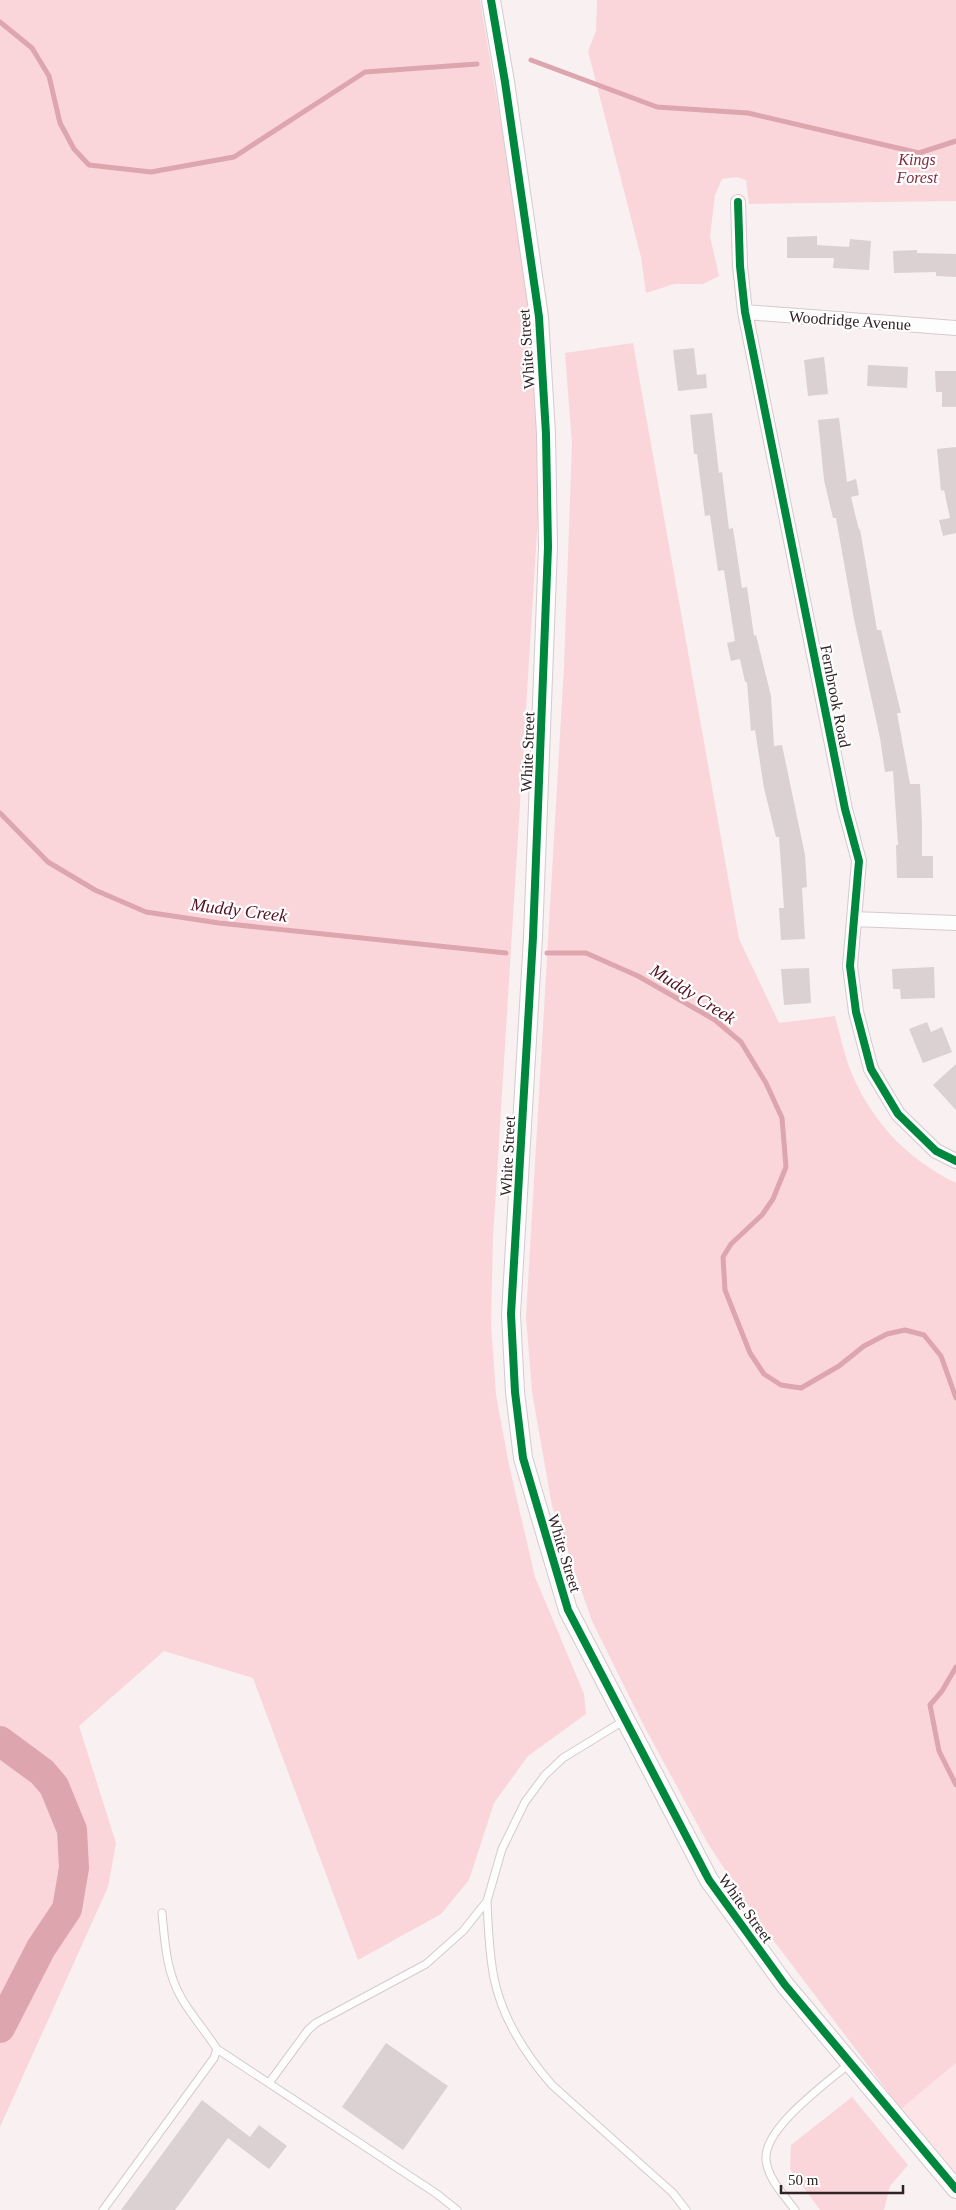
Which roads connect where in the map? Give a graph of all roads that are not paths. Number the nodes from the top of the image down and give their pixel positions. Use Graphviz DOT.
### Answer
graph roads {
  1 [pos="491,0"];
  2 [pos="738,202"];
  3 [pos="745,312"];
  4 [pos="956,328"];
  5 [pos="854,919"];
  6 [pos="956,923"];
  7 [pos="956,1161"];
  8 [pos="625,1720"];
  9 [pos="487,1901"];
  10 [pos="162,1913"];
  11 [pos="217,2049"];
  12 [pos="850,2062"];
  13 [pos="269,2083"];
  14 [pos="956,2189"];
  15 [pos="102,2210"];
  16 [pos="457,2210"];
  17 [pos="686,2210"];
  18 [pos="795,2210"];
  1 -- 8 [label="street, White Street"];
  2 -- 3 [label="street, Fernbrook Road"];
  3 -- 4 [label="street, Woodridge Avenue"];
  3 -- 5 [label="street, Fernbrook Road"];
  5 -- 6 [label="street"];
  5 -- 7 [label="street, Fernbrook Road"];
  8 -- 9 [label="lane"];
  8 -- 12 [label="street, White Street"];
  9 -- 13 [label="lane"];
  9 -- 17 [label="lane"];
  10 -- 11 [label="lane"];
  11 -- 13 [label="lane"];
  11 -- 15 [label="lane"];
  12 -- 14 [label="street, White Street"];
  12 -- 18 [label="lane"];
  13 -- 16 [label="lane"];
}
